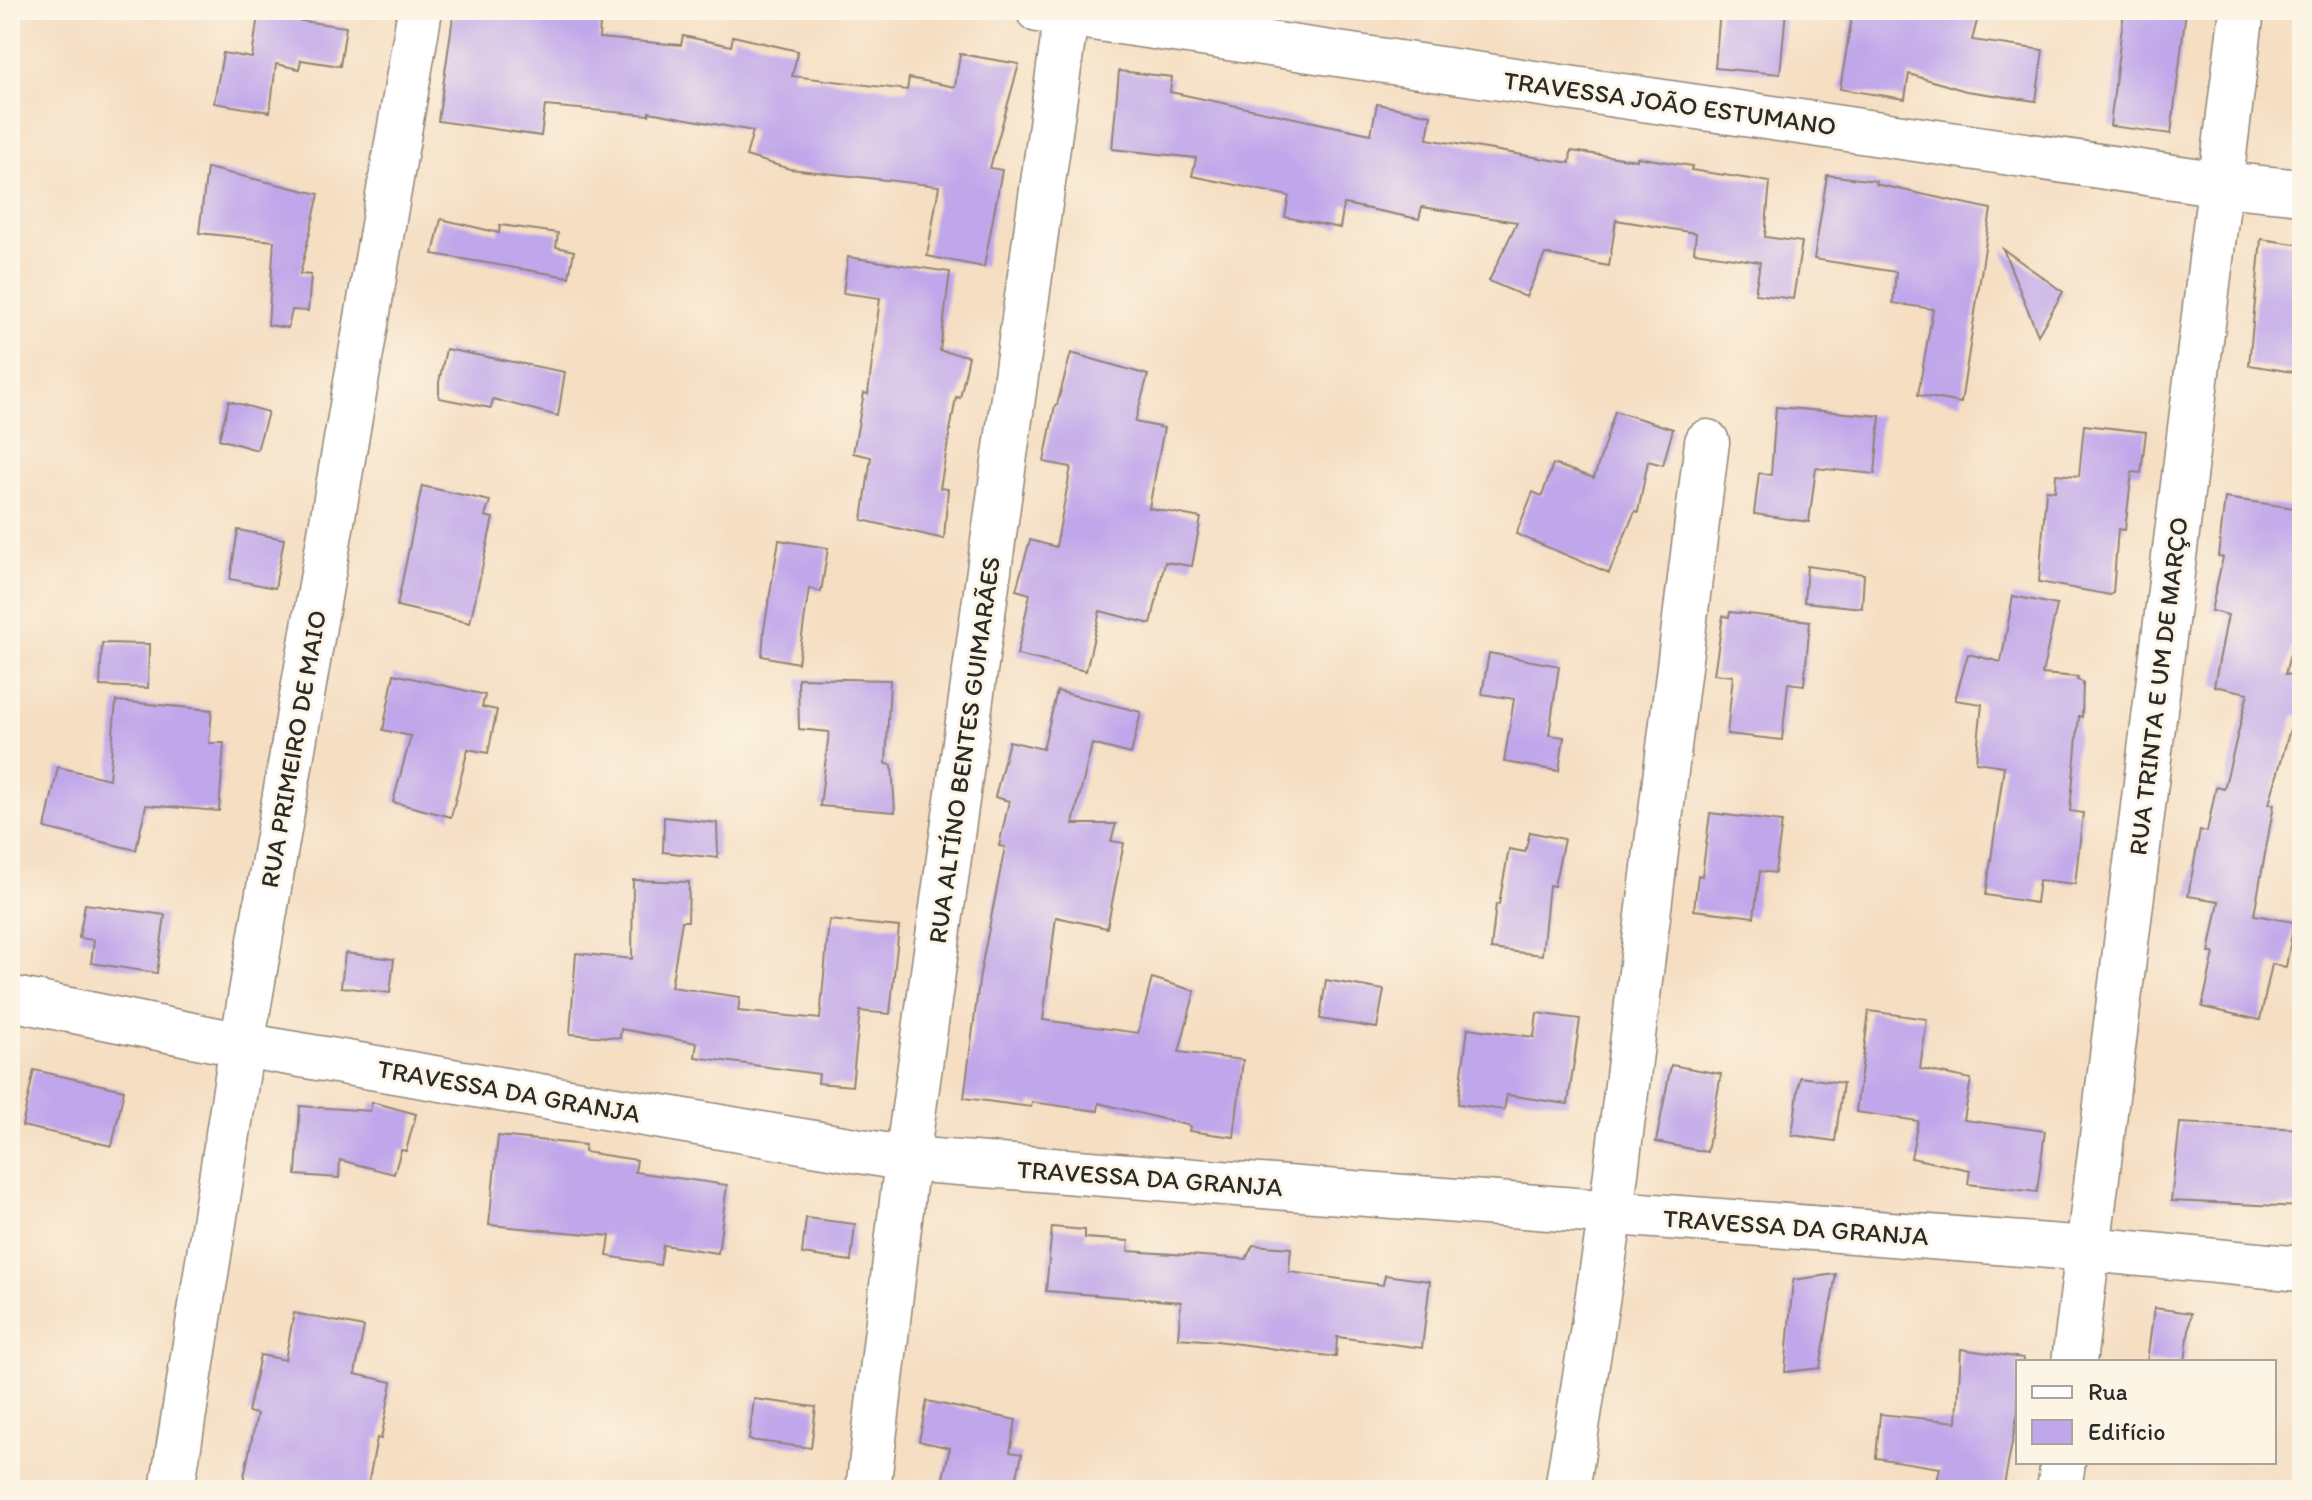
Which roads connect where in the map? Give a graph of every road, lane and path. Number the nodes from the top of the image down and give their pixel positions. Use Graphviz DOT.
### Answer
graph roads {
  1 [pos="420,10"];
  2 [pos="2242,10"];
  3 [pos="1057,11"];
  4 [pos="2221,184"];
  5 [pos="2302,192"];
  6 [pos="1707,442"];
  7 [pos="10,998"];
  8 [pos="242,1045"];
  9 [pos="907,1159"];
  10 [pos="1611,1213"];
  11 [pos="2088,1249"];
  12 [pos="2302,1269"];
  13 [pos="2074,1360"];
  14 [pos="2063,1464"];
  15 [pos="172,1490"];
  16 [pos="868,1490"];
  17 [pos="1567,1490"];
  18 [pos="2059,1490"];
  1 -- 8 [label="street, RUA PRIMEIRO DE MAIO"];
  2 -- 4 [label="street, RUA TRINTA E UM DE MARÇO"];
  3 -- 4 [label="street, TRAVESSA JOÃO ESTUMANO"];
  3 -- 9 [label="street, RUA ALTÍNO BENTES GUIMARÃES"];
  4 -- 5 [label="street, TRAVESSA JOÃO ESTUMANO"];
  4 -- 11 [label="street, RUA TRINTA E UM DE MARÇO"];
  6 -- 10 [label="street"];
  7 -- 8 [label="street, TRAVESSA DA GRANJA"];
  8 -- 9 [label="street, TRAVESSA DA GRANJA"];
  8 -- 15 [label="street, RUA PRIMEIRO DE MAIO"];
  9 -- 10 [label="street, TRAVESSA DA GRANJA"];
  9 -- 16 [label="street, RUA ALTÍNO BENTES GUIMARÃES"];
  10 -- 11 [label="street, TRAVESSA DA GRANJA"];
  10 -- 17 [label="street"];
  11 -- 12 [label="street, TRAVESSA DA GRANJA"];
  11 -- 13 [label="street, RUA TRINTA E UM DE MARÇO"];
  14 -- 18 [label="street"];
}
